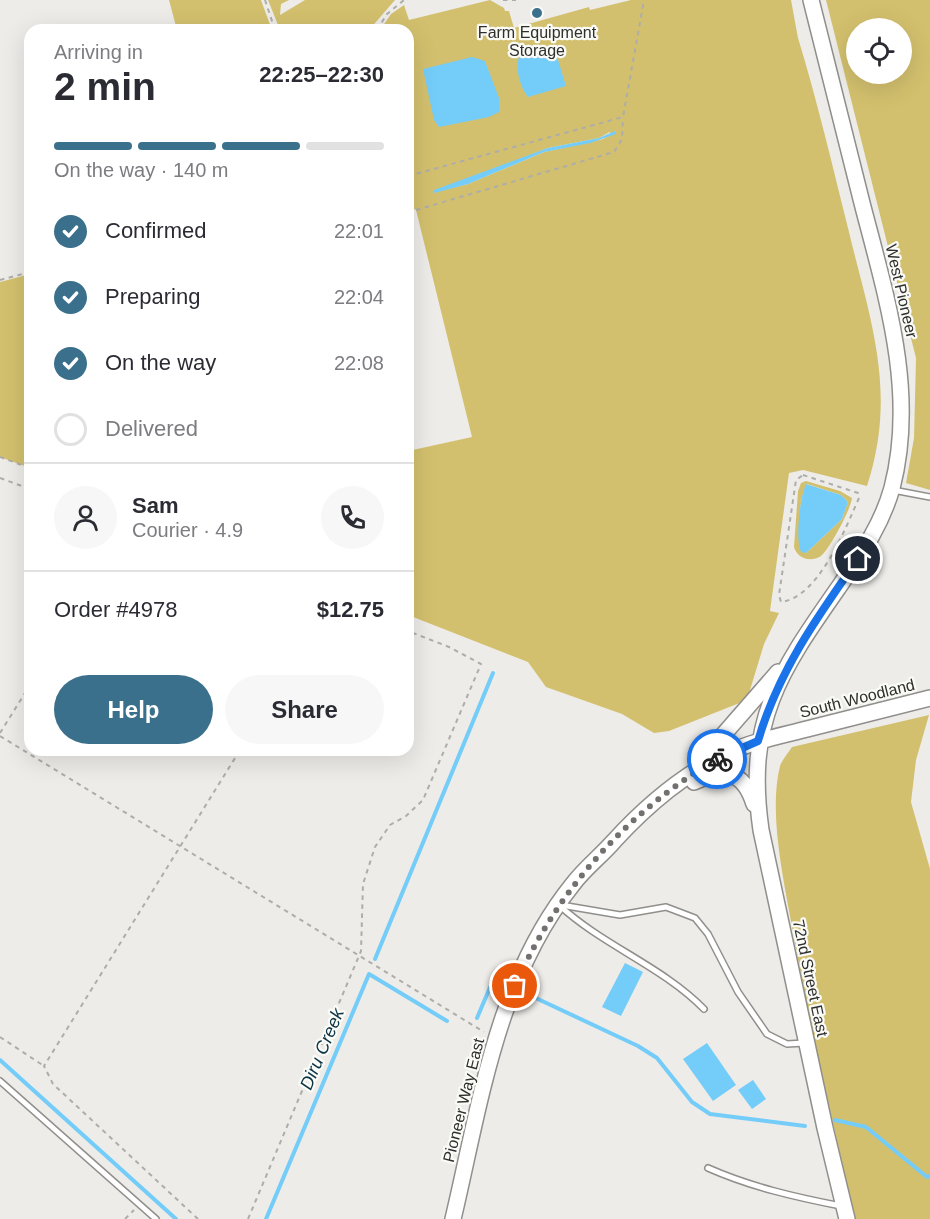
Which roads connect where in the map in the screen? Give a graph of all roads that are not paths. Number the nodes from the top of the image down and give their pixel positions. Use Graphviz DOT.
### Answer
graph roads {
  1 [pos="811,0"];
  2 [pos="891,490"];
  3 [pos="930,496"];
  4 [pos="793,654"];
  5 [pos="930,698"];
  6 [pos="758,741"];
  7 [pos="689,775"];
  8 [pos="663,795"];
  9 [pos="761,830"];
  10 [pos="559,905"];
  11 [pos="704,1009"];
  12 [pos="806,1043"];
  13 [pos="0,1081"];
  14 [pos="708,1168"];
  15 [pos="845,1213"];
  16 [pos="156,1219"];
  17 [pos="453,1219"];
  1 -- 2 [label="main road, West Pioneer"];
  2 -- 3 [label="lane"];
  2 -- 4 [label="main road, West Pioneer"];
  4 -- 6 [label="main road, West Pioneer"];
  4 -- 7 [label="main road"];
  5 -- 6 [label="main road, South Woodland"];
  6 -- 7 [label="main road, Pioneer Way East"];
  6 -- 9 [label="main road, 72nd Street East"];
  7 -- 8 [label="main road, Pioneer Way East"];
  8 -- 9 [label="main road"];
  8 -- 10 [label="main road, Pioneer Way East"];
  9 -- 12 [label="main road, 72nd Street East"];
  10 -- 11 [label="lane"];
  10 -- 12 [label="lane"];
  10 -- 17 [label="main road, Pioneer Way East"];
  12 -- 15 [label="main road, 72nd Street East"];
  13 -- 16 [label="lane"];
  14 -- 15 [label="lane"];
}
